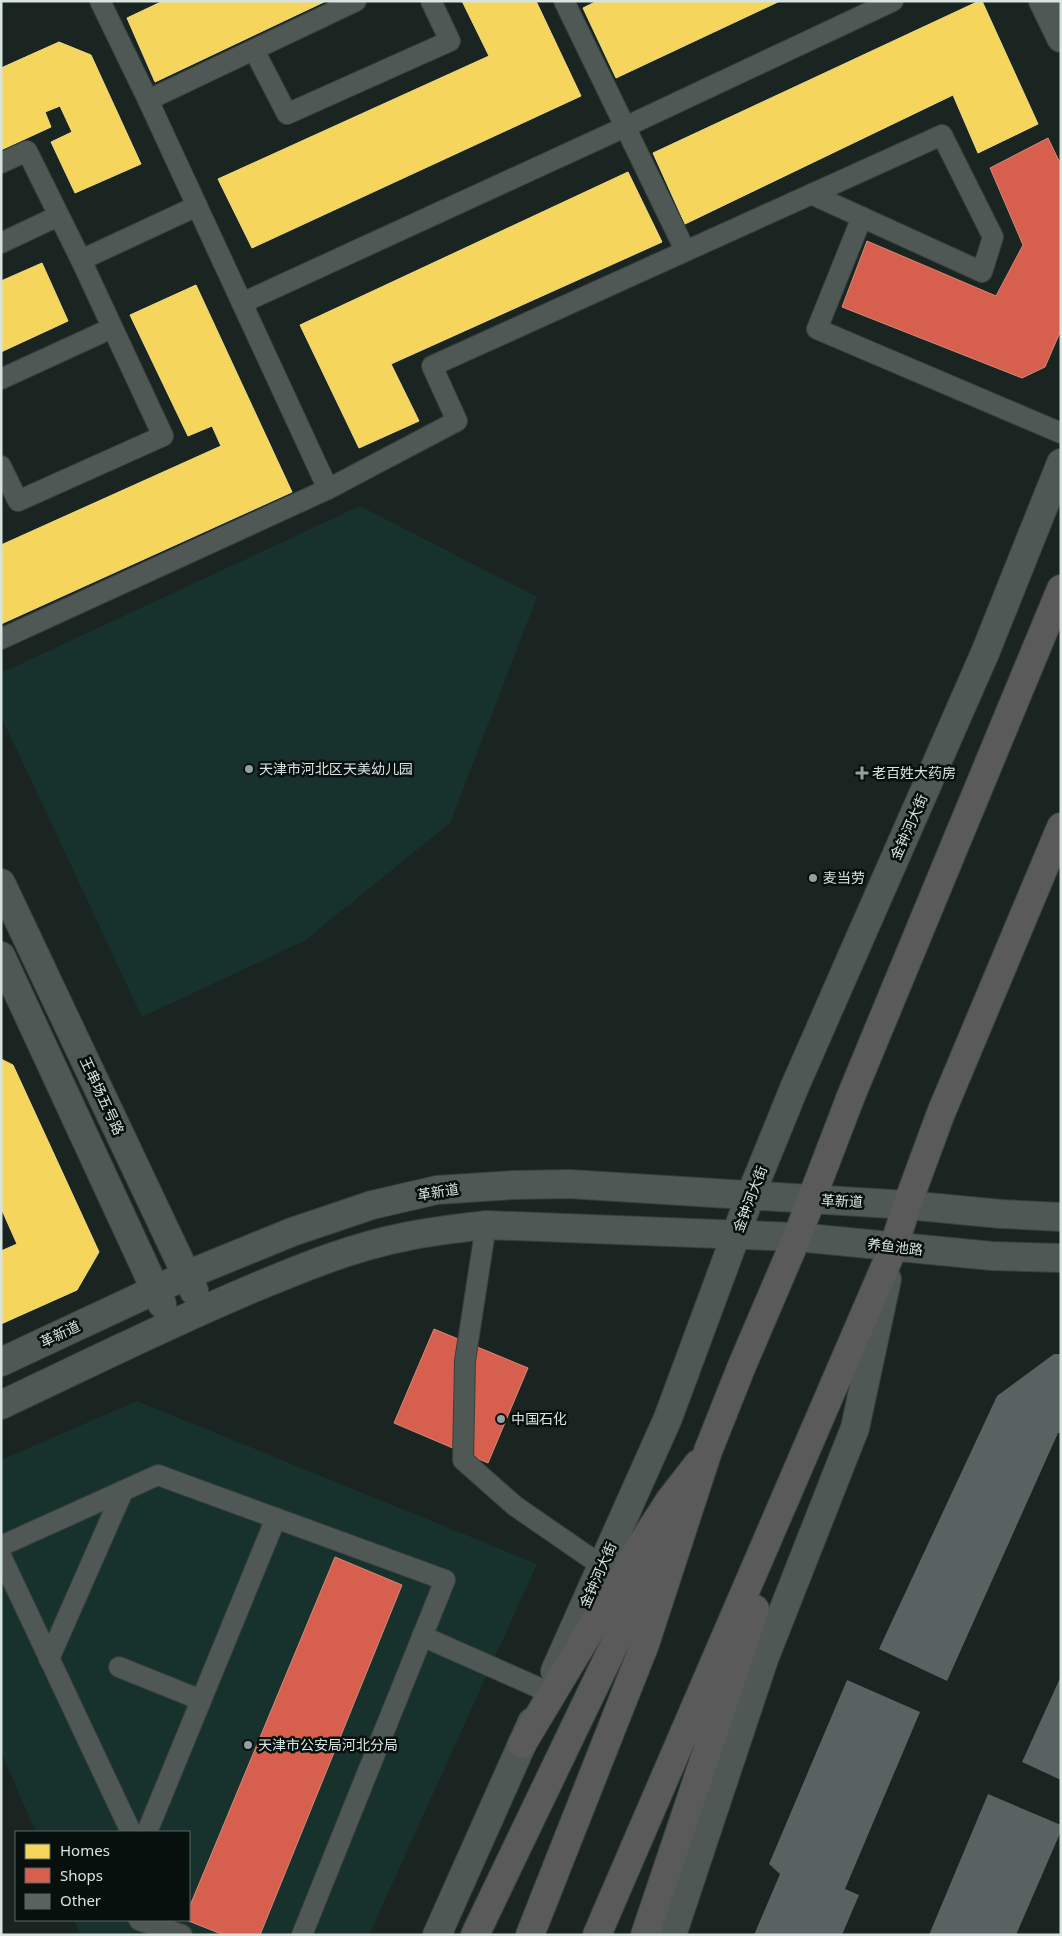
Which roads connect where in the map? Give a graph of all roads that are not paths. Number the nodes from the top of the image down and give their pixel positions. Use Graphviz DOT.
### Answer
graph roads {
  1 [pos="100,1"];
  2 [pos="356,1"];
  3 [pos="430,1"];
  4 [pos="564,1"];
  5 [pos="893,1"];
  6 [pos="1043,1"];
  7 [pos="1061,38"];
  8 [pos="254,50"];
  9 [pos="148,100"];
  10 [pos="626,127"];
  11 [pos="1,163"];
  12 [pos="811,194"];
  13 [pos="197,206"];
  14 [pos="58,216"];
  15 [pos="862,217"];
  16 [pos="1,243"];
  17 [pos="685,250"];
  18 [pos="81,260"];
  19 [pos="242,303"];
  20 [pos="112,328"];
  21 [pos="1,378"];
  22 [pos="1061,433"];
  23 [pos="1061,462"];
  24 [pos="1,466"];
  25 [pos="328,489"];
  26 [pos="1061,589"];
  27 [pos="1,640"];
  28 [pos="1061,827"];
  29 [pos="1,883"];
  30 [pos="1,956"];
  31 [pos="751,1194"];
  32 [pos="812,1199"];
  33 [pos="907,1205"];
  34 [pos="1058,1209"];
  35 [pos="486,1225"];
  36 [pos="736,1234"];
  37 [pos="797,1237"];
  38 [pos="894,1246"];
  39 [pos="1058,1254"];
  40 [pos="186,1275"];
  41 [pos="155,1289"];
  42 [pos="201,1310"];
  43 [pos="171,1324"];
  44 [pos="1,1362"];
  45 [pos="1,1405"];
  46 [pos="813,1434"];
  47 [pos="708,1451"];
  48 [pos="123,1490"];
  49 [pos="276,1518"];
  50 [pos="1,1546"];
  51 [pos="1,1556"];
  52 [pos="602,1566"];
  53 [pos="422,1636"];
  54 [pos="49,1659"];
  55 [pos="119,1667"];
  56 [pos="546,1691"];
  57 [pos="201,1700"];
  58 [pos="522,1744"];
  59 [pos="131,1831"];
  60 [pos="147,1831"];
  61 [pos="131,1921"];
  62 [pos="142,1921"];
  63 [pos="649,1925"];
  64 [pos="138,1935"];
  65 [pos="182,1935"];
  66 [pos="302,1935"];
  67 [pos="437,1935"];
  68 [pos="475,1935"];
  69 [pos="530,1935"];
  70 [pos="597,1935"];
  71 [pos="672,1935"];
  1 -- 9 [label="lane"];
  2 -- 8 [label="lane"];
  3 -- 8 [label="lane"];
  4 -- 10 [label="lane"];
  5 -- 10 [label="lane"];
  6 -- 7 [label="street"];
  8 -- 9 [label="lane"];
  9 -- 13 [label="lane"];
  10 -- 17 [label="lane"];
  10 -- 19 [label="lane"];
  11 -- 14 [label="lane"];
  12 -- 15 [label="lane"];
  12 -- 15 [label="lane"];
  12 -- 17 [label="lane"];
  13 -- 18 [label="lane"];
  13 -- 19 [label="lane"];
  14 -- 16 [label="lane"];
  14 -- 18 [label="lane"];
  15 -- 22 [label="lane"];
  17 -- 25 [label="lane"];
  18 -- 20 [label="lane"];
  19 -- 25 [label="lane"];
  20 -- 21 [label="lane"];
  20 -- 24 [label="lane"];
  23 -- 31 [label="street, 金钟河大街"];
  25 -- 27 [label="lane"];
  26 -- 32 [label="main road"];
  28 -- 33 [label="main road"];
  29 -- 40 [label="street, 王串场五号路"];
  30 -- 41 [label="street"];
  31 -- 32 [label="street, 革新道"];
  31 -- 36 [label="street, 金钟河大街"];
  31 -- 40 [label="street, 革新道"];
  32 -- 33 [label="street, 革新道"];
  32 -- 37 [label="main road"];
  33 -- 34 [label="street"];
  33 -- 38 [label="main road"];
  35 -- 36 [label="street"];
  35 -- 42 [label="street"];
  35 -- 52 [label="lane"];
  36 -- 37 [label="street"];
  36 -- 52 [label="street, 金钟河大街"];
  37 -- 38 [label="street, 养鱼池路"];
  37 -- 47 [label="main road"];
  38 -- 39 [label="street, 养鱼池路"];
  38 -- 46 [label="main road"];
  38 -- 71 [label="street"];
  40 -- 41 [label="street, 革新道"];
  40 -- 42 [label="street, 王串场五号路"];
  41 -- 43 [label="street"];
  41 -- 44 [label="street, 革新道"];
  42 -- 43 [label="street"];
  43 -- 45 [label="street"];
  46 -- 63 [label="main road"];
  46 -- 70 [label="main road"];
  47 -- 58 [label="main road"];
  47 -- 68 [label="main road"];
  47 -- 69 [label="main road"];
  48 -- 49 [label="lane"];
  48 -- 50 [label="lane"];
  48 -- 54 [label="lane"];
  49 -- 53 [label="lane"];
  49 -- 57 [label="lane"];
  51 -- 54 [label="lane"];
  52 -- 56 [label="street, 金钟河大街"];
  53 -- 56 [label="lane"];
  53 -- 66 [label="lane"];
  54 -- 59 [label="lane"];
  55 -- 57 [label="lane"];
  56 -- 58 [label="street, 金钟河大街"];
  57 -- 60 [label="lane"];
  58 -- 67 [label="street, 金钟河大街"];
  61 -- 64 [label="lane"];
  62 -- 65 [label="lane"];
}
